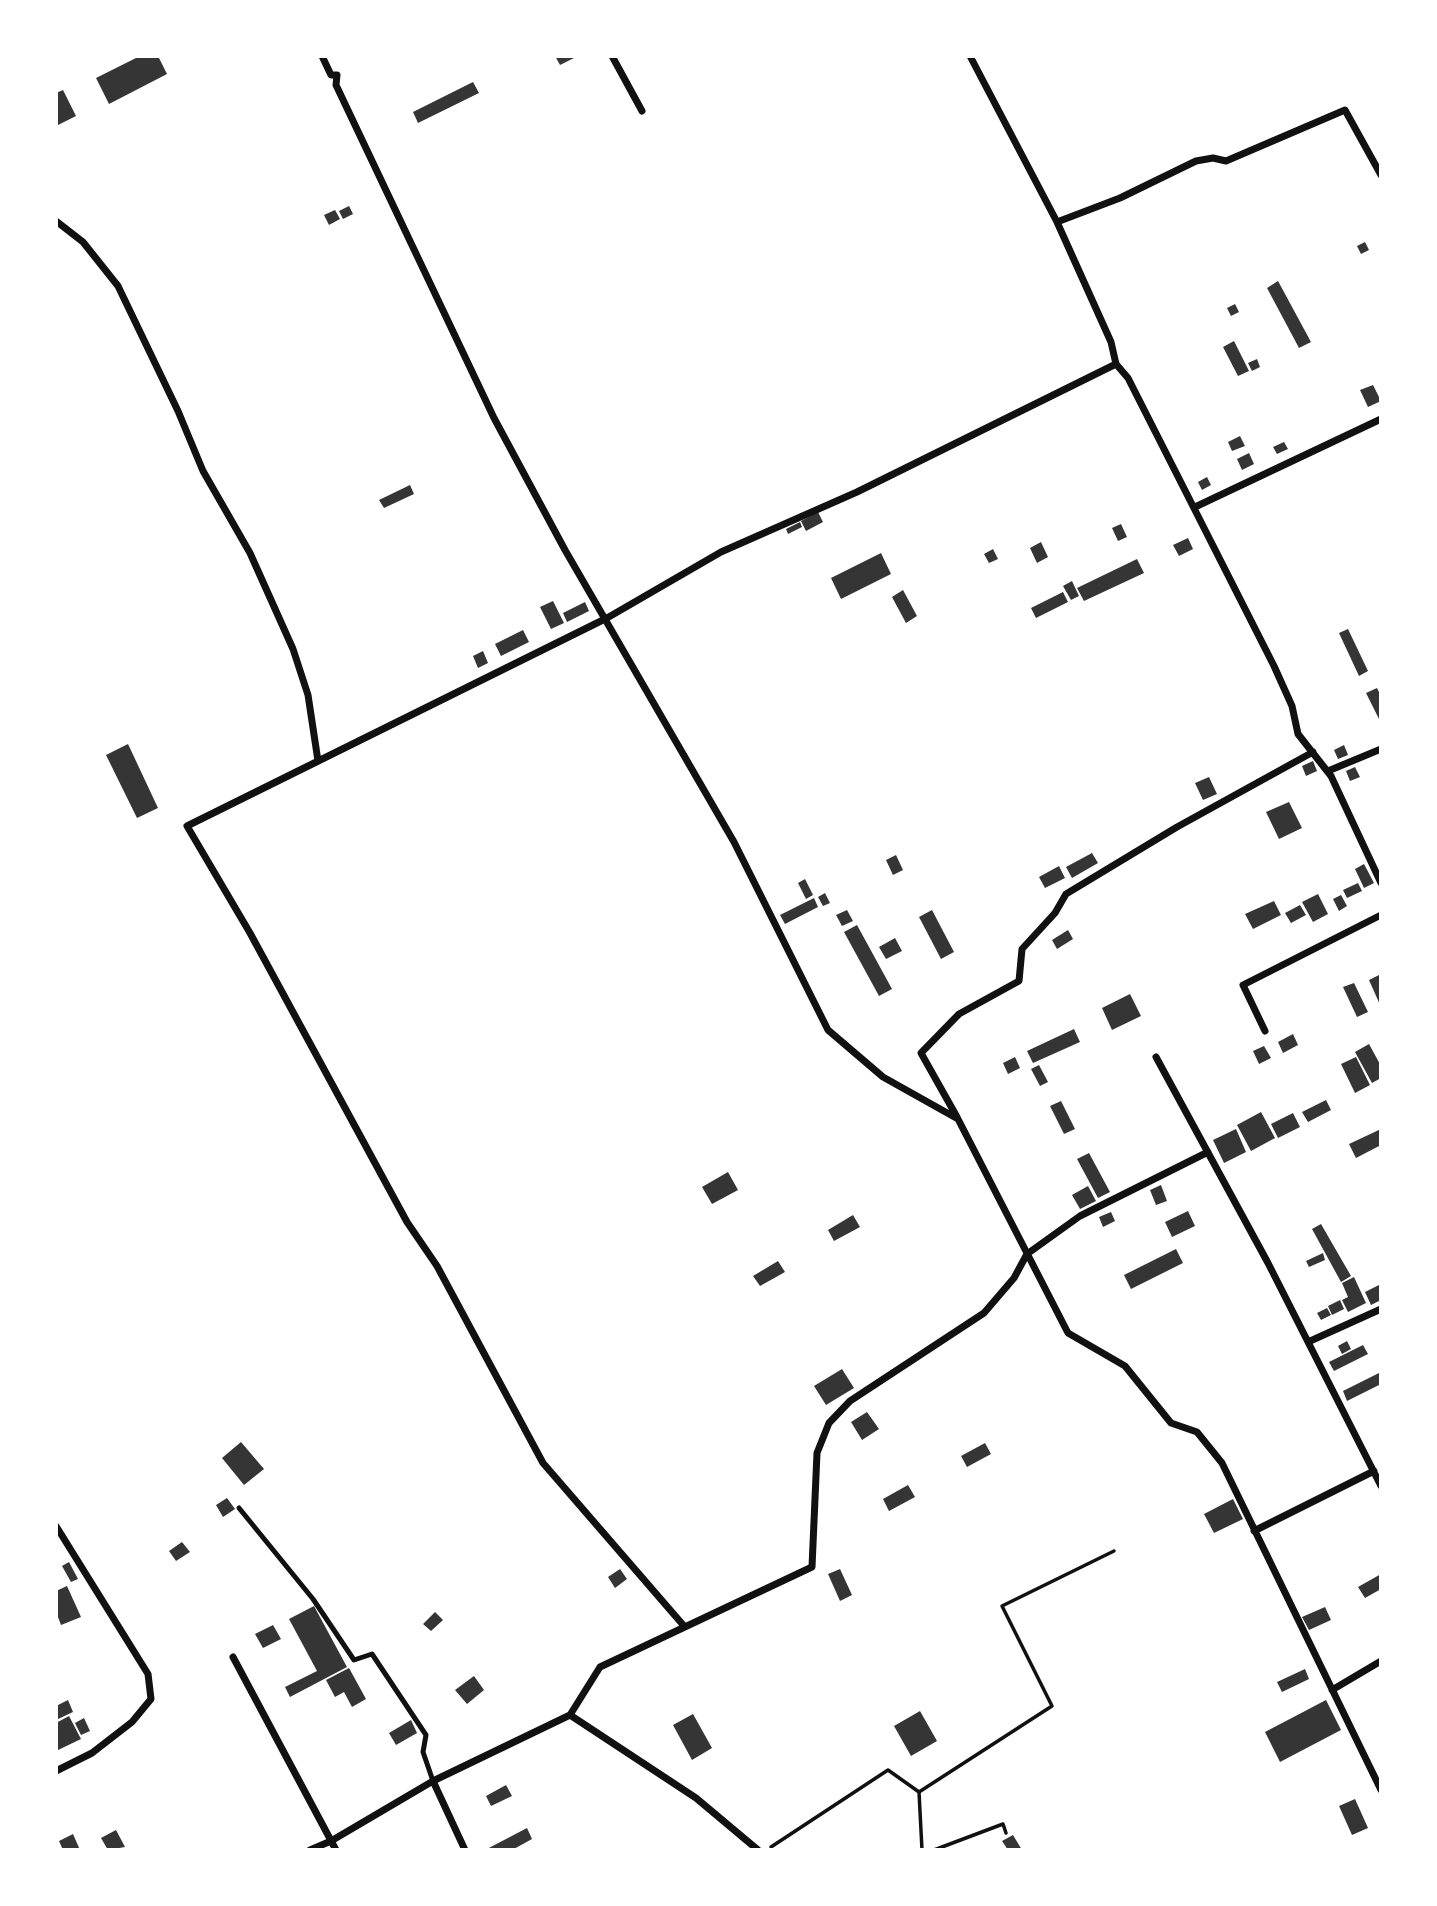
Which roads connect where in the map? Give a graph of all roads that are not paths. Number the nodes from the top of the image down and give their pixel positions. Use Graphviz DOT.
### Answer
graph roads {
  1 [pos="322,56"];
  2 [pos="612,56"];
  3 [pos="970,56"];
  4 [pos="642,111"];
  5 [pos="1381,175"];
  6 [pos="56,221"];
  7 [pos="1057,222"];
  8 [pos="1116,364"];
  9 [pos="1381,419"];
  10 [pos="1195,507"];
  11 [pos="607,618"];
  12 [pos="1381,749"];
  13 [pos="1313,752"];
  14 [pos="318,761"];
  15 [pos="1328,771"];
  16 [pos="1381,883"];
  17 [pos="1381,915"];
  18 [pos="1265,1031"];
  19 [pos="1156,1057"];
  20 [pos="958,1119"];
  21 [pos="1208,1152"];
  22 [pos="1027,1254"];
  23 [pos="1381,1309"];
  24 [pos="1308,1342"];
  25 [pos="1374,1471"];
  26 [pos="1381,1486"];
  27 [pos="239,1508"];
  28 [pos="56,1526"];
  29 [pos="1254,1531"];
  30 [pos="684,1626"];
  31 [pos="233,1657"];
  32 [pos="1381,1661"];
  33 [pos="1332,1690"];
  34 [pos="570,1715"];
  35 [pos="56,1771"];
  36 [pos="433,1781"];
  37 [pos="1381,1790"];
  38 [pos="331,1841"];
  39 [pos="310,1850"];
  40 [pos="336,1850"];
  41 [pos="465,1850"];
  42 [pos="758,1850"];
  1 -- 11 [label="street"];
  2 -- 4 [label="street"];
  3 -- 7 [label="street"];
  5 -- 7 [label="street"];
  6 -- 14 [label="street"];
  7 -- 8 [label="street"];
  8 -- 10 [label="street"];
  8 -- 11 [label="street"];
  9 -- 10 [label="street"];
  10 -- 13 [label="street"];
  11 -- 14 [label="street"];
  11 -- 20 [label="street"];
  12 -- 15 [label="street"];
  13 -- 15 [label="street"];
  13 -- 20 [label="street"];
  14 -- 30 [label="street"];
  15 -- 16 [label="street"];
  17 -- 18 [label="street"];
  19 -- 21 [label="street"];
  20 -- 22 [label="street"];
  21 -- 22 [label="street"];
  21 -- 24 [label="street"];
  22 -- 29 [label="street"];
  22 -- 30 [label="street"];
  23 -- 24 [label="street"];
  24 -- 25 [label="street"];
  25 -- 26 [label="street"];
  25 -- 29 [label="street"];
  27 -- 36 [label="lane"];
  28 -- 35 [label="street"];
  29 -- 33 [label="street"];
  30 -- 34 [label="street"];
  31 -- 38 [label="street"];
  32 -- 33 [label="street"];
  33 -- 37 [label="street"];
  34 -- 36 [label="street"];
  34 -- 42 [label="street"];
  36 -- 38 [label="street"];
  36 -- 41 [label="street"];
  38 -- 39 [label="street"];
  38 -- 40 [label="street"];
}
